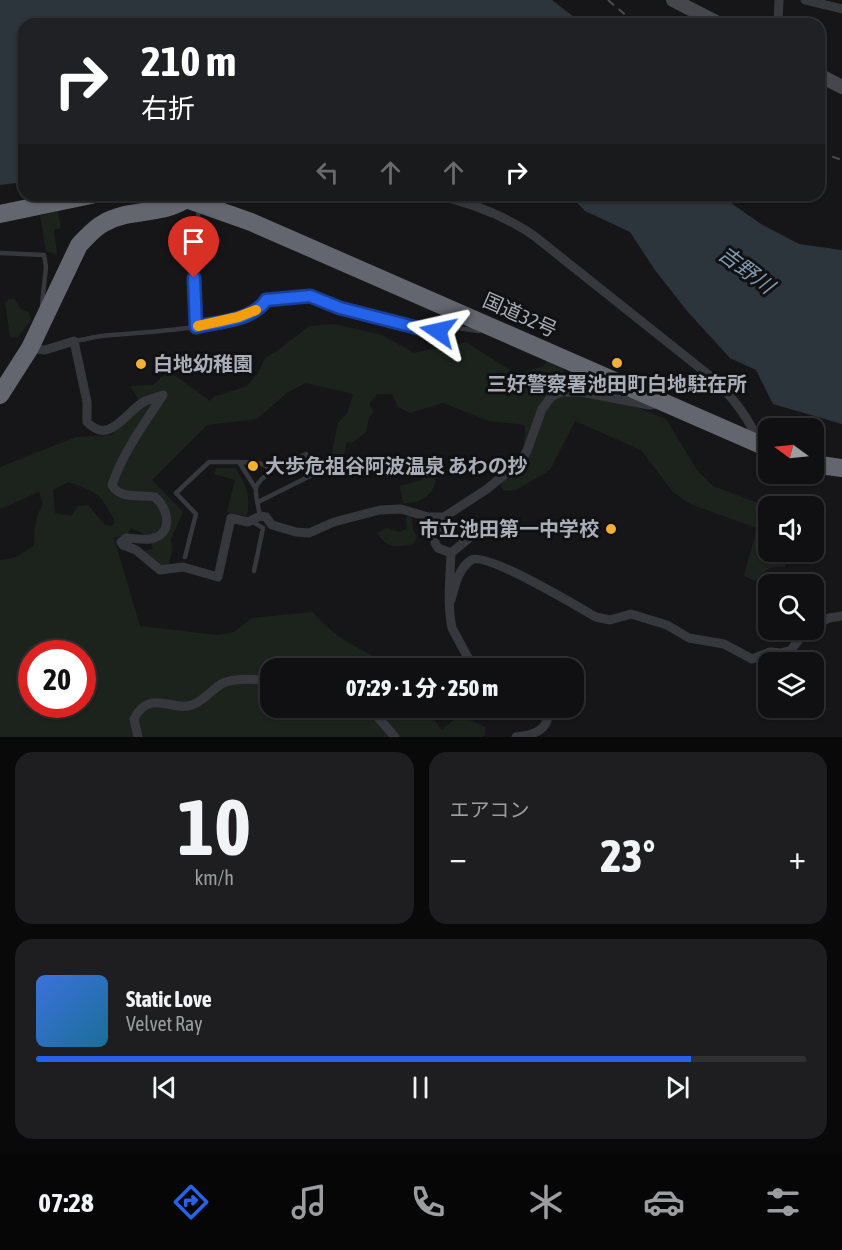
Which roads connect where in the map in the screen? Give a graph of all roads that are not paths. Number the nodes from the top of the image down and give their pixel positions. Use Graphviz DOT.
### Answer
graph roads {
  1 [pos="673,0"];
  2 [pos="779,0"];
  3 [pos="805,0"];
  4 [pos="842,9"];
  5 [pos="708,18"];
  6 [pos="778,18"];
  7 [pos="825,78"];
  8 [pos="842,87"];
  9 [pos="18,199"];
  10 [pos="62,201"];
  11 [pos="189,201"];
  12 [pos="458,201"];
  13 [pos="0,202"];
  14 [pos="193,202"];
  15 [pos="0,214"];
  16 [pos="0,253"];
  17 [pos="40,317"];
  18 [pos="485,324"];
  19 [pos="196,327"];
  20 [pos="74,341"];
  21 [pos="30,348"];
  22 [pos="0,395"];
  23 [pos="666,404"];
  24 [pos="758,437"];
  25 [pos="758,443"];
  26 [pos="239,462"];
  27 [pos="824,466"];
  28 [pos="842,468"];
  29 [pos="272,472"];
  30 [pos="256,489"];
  31 [pos="258,502"];
  32 [pos="444,517"];
  33 [pos="255,519"];
  34 [pos="495,522"];
  35 [pos="451,553"];
  36 [pos="185,557"];
  37 [pos="254,571"];
  38 [pos="451,600"];
  39 [pos="842,616"];
  40 [pos="824,620"];
  41 [pos="799,640"];
  42 [pos="468,658"];
  43 [pos="260,680"];
  44 [pos="378,718"];
  45 [pos="548,718"];
  46 [pos="138,737"];
  47 [pos="395,737"];
  48 [pos="516,737"];
  1 -- 5 [label="street"];
  2 -- 6 [label="street"];
  3 -- 4 [label="street"];
  7 -- 8 [label="street"];
  9 -- 13 [label="highway"];
  10 -- 15 [label="highway"];
  11 -- 14 [label="highway, 国道32号"];
  12 -- 24 [label="street"];
  14 -- 17 [label="highway"];
  14 -- 18 [label="highway, 国道32号"];
  14 -- 19 [label="lane"];
  16 -- 17 [label="lane"];
  17 -- 21 [label="highway"];
  18 -- 19 [label="lane"];
  18 -- 23 [label="highway, 国道32号"];
  19 -- 20 [label="lane"];
  20 -- 21 [label="street"];
  20 -- 33 [label="street"];
  21 -- 22 [label="highway"];
  23 -- 25 [label="highway, 国道32号"];
  23 -- 32 [label="street"];
  26 -- 29 [label="lane"];
  26 -- 30 [label="lane"];
  26 -- 36 [label="lane"];
  27 -- 28 [label="highway"];
  29 -- 30 [label="lane"];
  29 -- 31 [label="lane"];
  30 -- 31 [label="lane"];
  31 -- 33 [label="lane"];
  32 -- 33 [label="street"];
  32 -- 35 [label="street"];
  33 -- 37 [label="lane"];
  34 -- 35 [label="street"];
  35 -- 38 [label="street"];
  38 -- 41 [label="street"];
  38 -- 42 [label="street"];
  39 -- 40 [label="street"];
  43 -- 46 [label="street"];
  44 -- 47 [label="street"];
  45 -- 48 [label="street"];
}
